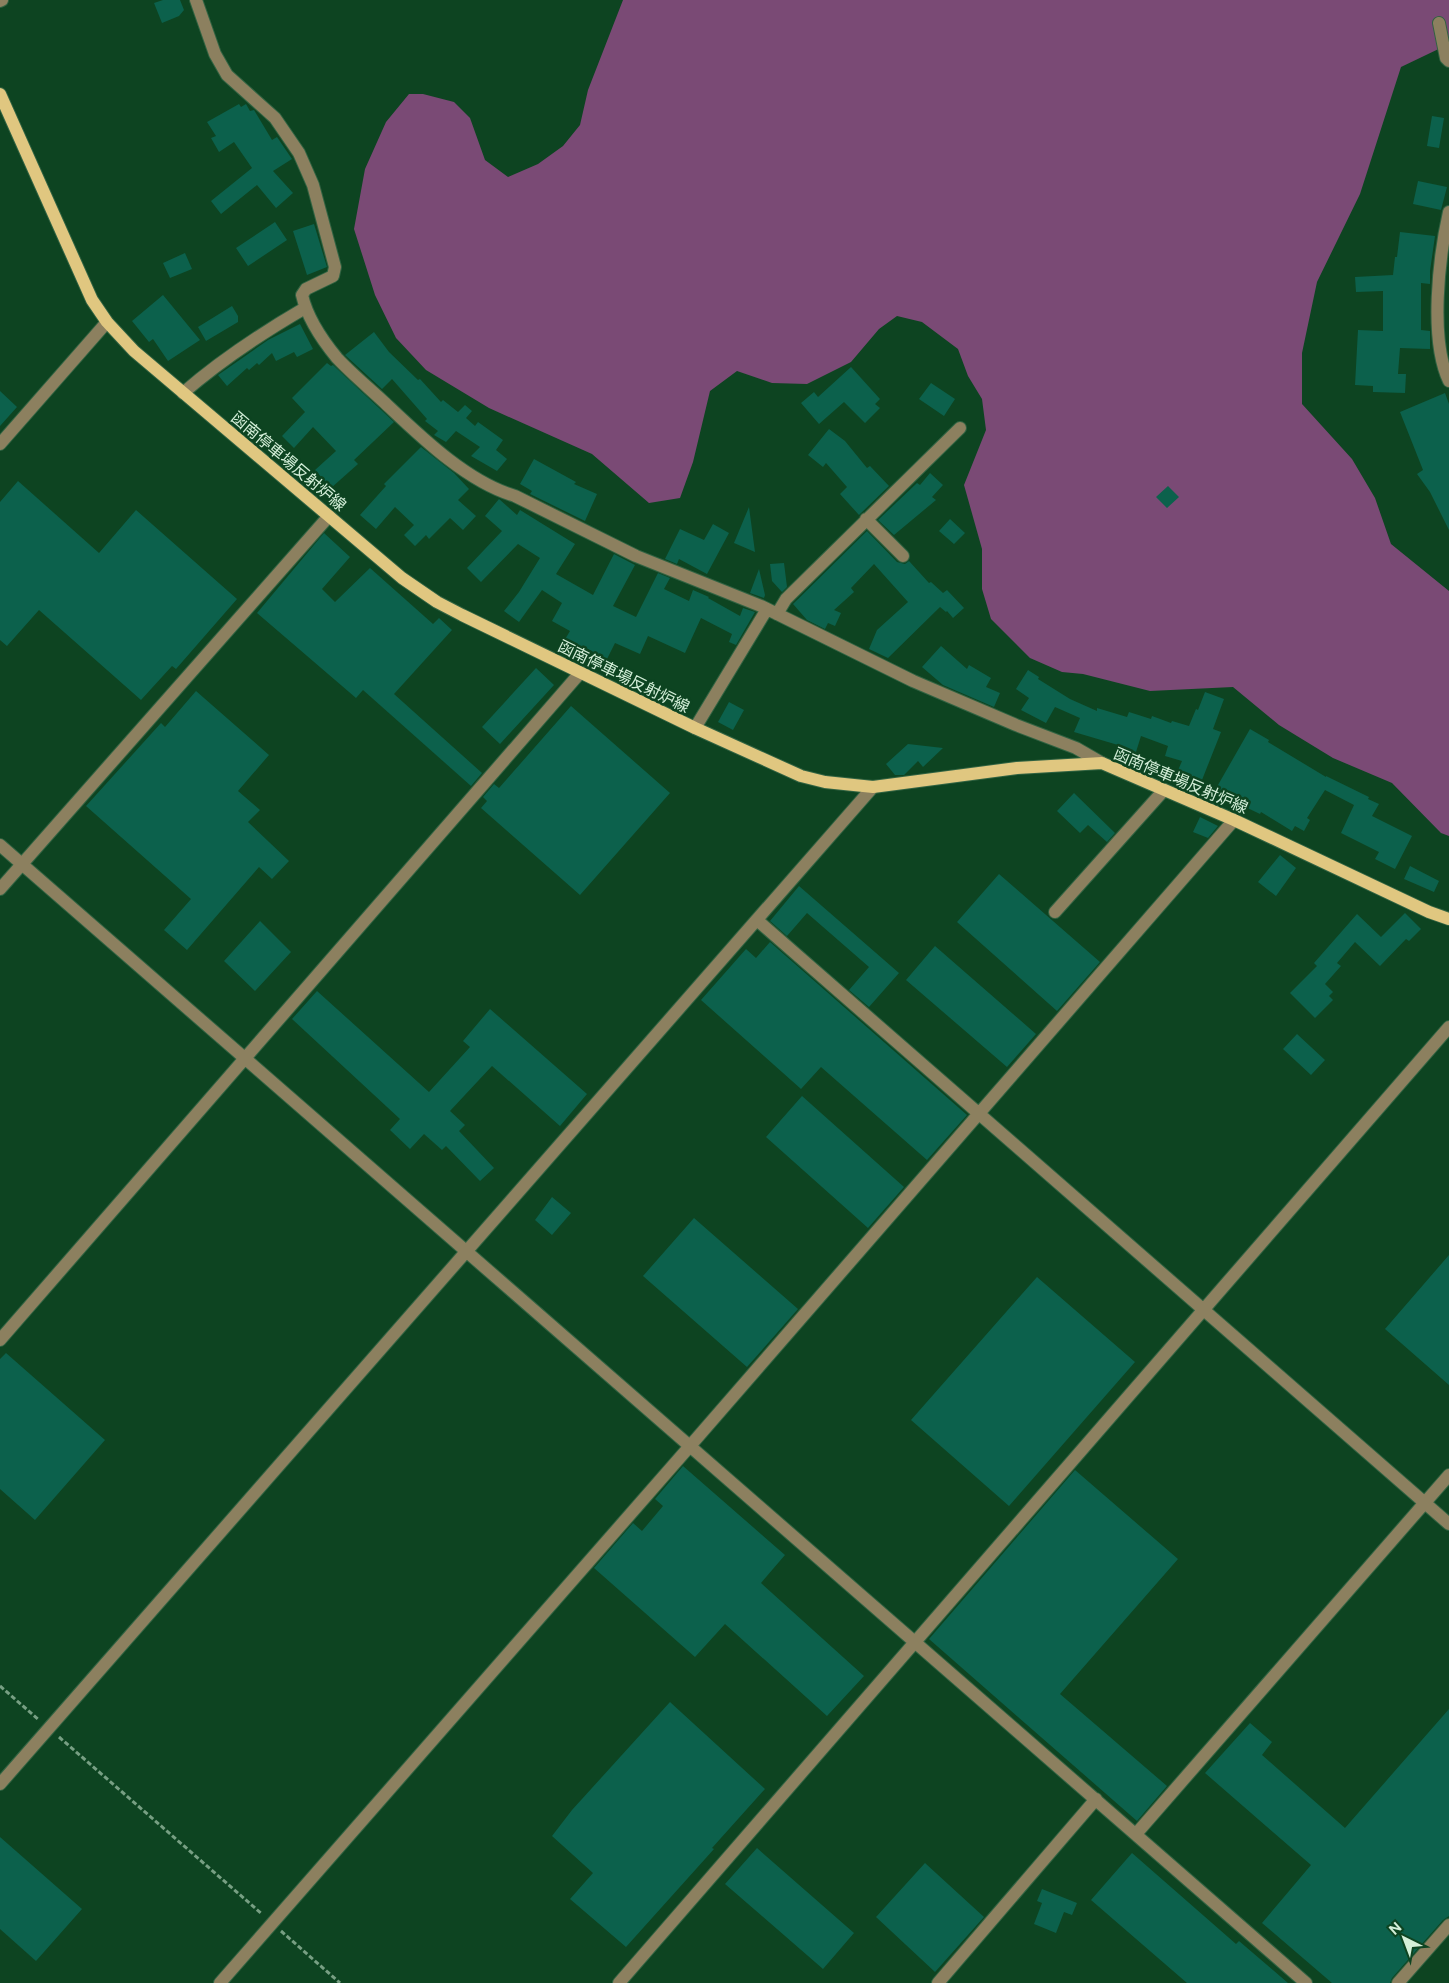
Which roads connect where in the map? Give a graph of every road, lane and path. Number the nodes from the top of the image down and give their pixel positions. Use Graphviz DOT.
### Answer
graph roads {
  1 [pos="196,0"];
  2 [pos="1439,24"];
  3 [pos="1449,61"];
  4 [pos="0,94"];
  5 [pos="1449,212"];
  6 [pos="305,308"];
  7 [pos="108,322"];
  8 [pos="1449,381"];
  9 [pos="183,393"];
  10 [pos="960,428"];
  11 [pos="0,444"];
  12 [pos="329,516"];
  13 [pos="866,519"];
  14 [pos="903,556"];
  15 [pos="772,611"];
  16 [pos="580,673"];
  17 [pos="695,728"];
  18 [pos="1102,764"];
  19 [pos="873,787"];
  20 [pos="1164,790"];
  21 [pos="1234,820"];
  22 [pos="0,845"];
  23 [pos="22,864"];
  24 [pos="0,889"];
  25 [pos="1055,912"];
  26 [pos="1449,919"];
  27 [pos="757,920"];
  28 [pos="1449,1027"];
  29 [pos="246,1058"];
  30 [pos="978,1114"];
  31 [pos="466,1251"];
  32 [pos="1204,1310"];
  33 [pos="0,1340"];
  34 [pos="690,1446"];
  35 [pos="1449,1475"];
  36 [pos="1425,1503"];
  37 [pos="1449,1524"];
  38 [pos="916,1642"];
  39 [pos="0,1686"];
  40 [pos="49,1728"];
  41 [pos="0,1784"];
  42 [pos="1096,1799"];
  43 [pos="1136,1834"];
  44 [pos="272,1923"];
  45 [pos="1449,1925"];
  46 [pos="220,1983"];
  47 [pos="340,1983"];
  48 [pos="619,1983"];
  49 [pos="938,1983"];
  50 [pos="1306,1983"];
  51 [pos="1398,1983"];
  1 -- 6 [label="street"];
  2 -- 3 [label="street"];
  4 -- 7 [label="main road, 函南停車場反射炉線"];
  5 -- 8 [label="street"];
  6 -- 9 [label="street"];
  6 -- 15 [label="street"];
  7 -- 9 [label="main road, 函南停車場反射炉線"];
  7 -- 11 [label="street"];
  9 -- 12 [label="main road, 函南停車場反射炉線"];
  10 -- 13 [label="street"];
  12 -- 16 [label="main road, 函南停車場反射炉線"];
  12 -- 23 [label="street"];
  13 -- 14 [label="street"];
  13 -- 15 [label="street"];
  15 -- 17 [label="street"];
  15 -- 18 [label="street"];
  16 -- 17 [label="main road, 函南停車場反射炉線"];
  16 -- 29 [label="street"];
  17 -- 19 [label="main road, 函南停車場反射炉線"];
  18 -- 19 [label="main road, 函南停車場反射炉線"];
  18 -- 20 [label="main road, 函南停車場反射炉線"];
  19 -- 27 [label="street"];
  20 -- 21 [label="main road, 函南停車場反射炉線"];
  20 -- 25 [label="street"];
  21 -- 26 [label="main road, 函南停車場反射炉線"];
  21 -- 30 [label="street"];
  22 -- 23 [label="street"];
  23 -- 24 [label="street"];
  23 -- 29 [label="street"];
  27 -- 30 [label="street"];
  27 -- 31 [label="street"];
  28 -- 32 [label="street"];
  29 -- 31 [label="street"];
  29 -- 33 [label="street"];
  30 -- 32 [label="street"];
  30 -- 34 [label="street"];
  31 -- 34 [label="street"];
  31 -- 40 [label="street"];
  32 -- 36 [label="street"];
  32 -- 38 [label="street"];
  34 -- 38 [label="street"];
  34 -- 44 [label="street"];
  35 -- 36 [label="street"];
  36 -- 37 [label="street"];
  36 -- 43 [label="street"];
  38 -- 42 [label="street"];
  38 -- 48 [label="street"];
  39 -- 40 [label="path"];
  40 -- 41 [label="street"];
  40 -- 44 [label="path"];
  42 -- 43 [label="street"];
  42 -- 49 [label="street"];
  43 -- 50 [label="street"];
  44 -- 46 [label="street"];
  44 -- 47 [label="path"];
  45 -- 51 [label="street"];
}
